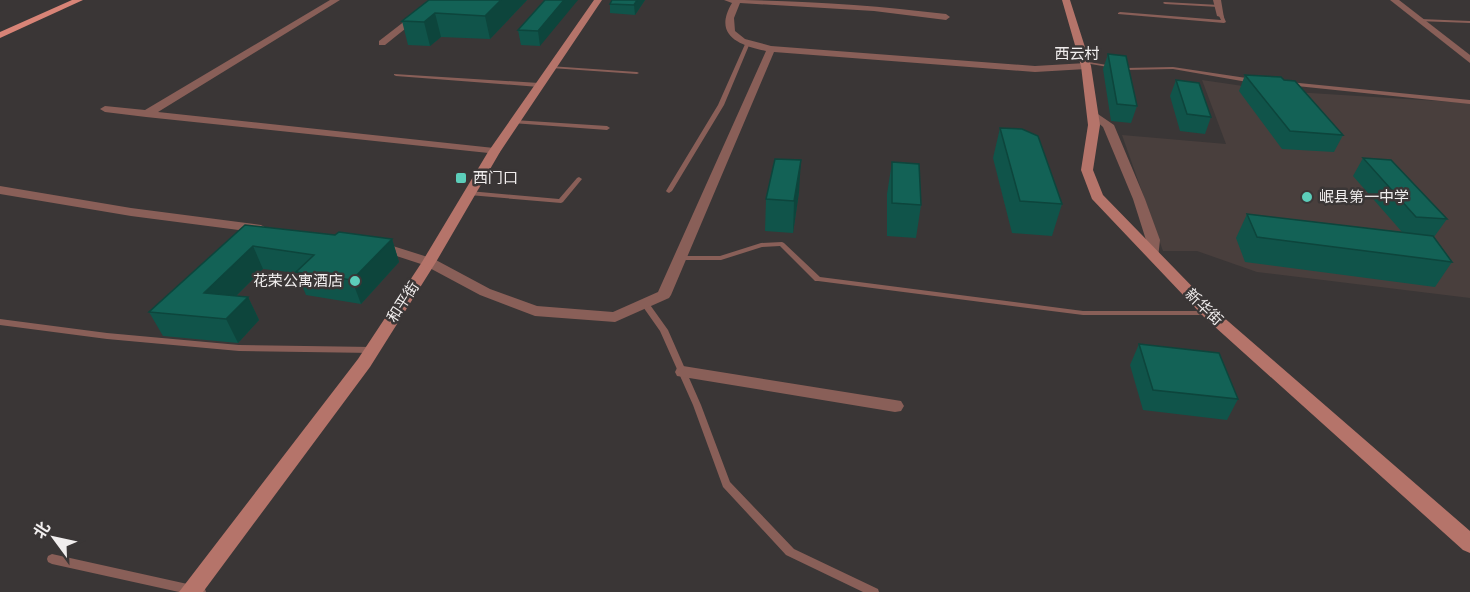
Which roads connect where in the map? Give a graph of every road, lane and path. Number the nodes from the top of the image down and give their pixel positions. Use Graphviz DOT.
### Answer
graph roads {
  1 [pos="69,0"];
  2 [pos="80,0"];
  3 [pos="336,0"];
  4 [pos="437,0"];
  5 [pos="598,0"];
  6 [pos="728,0"];
  7 [pos="738,0"];
  8 [pos="1066,0"];
  9 [pos="1394,0"];
  10 [pos="1165,3"];
  11 [pos="1218,3"];
  12 [pos="1120,13"];
  13 [pos="1221,16"];
  14 [pos="946,17"];
  15 [pos="1420,20"];
  16 [pos="1470,22"];
  17 [pos="0,30"];
  18 [pos="0,35"];
  19 [pos="382,43"];
  20 [pos="748,43"];
  21 [pos="771,49"];
  22 [pos="1470,60"];
  23 [pos="1085,64"];
  24 [pos="551,67"];
  25 [pos="637,73"];
  26 [pos="396,75"];
  27 [pos="1260,82"];
  28 [pos="1281,83"];
  29 [pos="539,85"];
  30 [pos="1470,102"];
  31 [pos="105,109"];
  32 [pos="1092,113"];
  33 [pos="146,114"];
  34 [pos="514,122"];
  35 [pos="607,128"];
  36 [pos="494,152"];
  37 [pos="579,178"];
  38 [pos="0,190"];
  39 [pos="669,191"];
  40 [pos="469,193"];
  41 [pos="280,232"];
  42 [pos="361,243"];
  43 [pos="1153,255"];
  44 [pos="680,258"];
  45 [pos="429,262"];
  46 [pos="645,303"];
  47 [pos="1209,313"];
  48 [pos="0,322"];
  49 [pos="373,350"];
  50 [pos="683,372"];
  51 [pos="895,406"];
  52 [pos="1470,544"];
  53 [pos="52,559"];
  54 [pos="194,591"];
  55 [pos="874,592"];
  1 -- 17 [label="main road"];
  2 -- 18 [label="main road"];
  3 -- 33 [label="street"];
  4 -- 19 [label="street"];
  5 -- 24 [label="street, 和平街"];
  6 -- 7 [label="street"];
  7 -- 14 [label="street"];
  7 -- 20 [label="street"];
  8 -- 23 [label="street, 新华街"];
  9 -- 15 [label="street"];
  10 -- 11 [label="lane"];
  11 -- 13 [label="street"];
  12 -- 13 [label="lane"];
  15 -- 16 [label="lane"];
  15 -- 22 [label="street"];
  20 -- 21 [label="street"];
  20 -- 39 [label="lane"];
  21 -- 23 [label="street"];
  21 -- 44 [label="street"];
  23 -- 27 [label="lane"];
  23 -- 32 [label="street, 新华街"];
  24 -- 25 [label="lane"];
  24 -- 29 [label="street, 和平街"];
  26 -- 29 [label="lane"];
  28 -- 30 [label="lane"];
  29 -- 34 [label="street, 和平街"];
  31 -- 33 [label="street"];
  32 -- 43 [label="street"];
  32 -- 43 [label="street, 新华街"];
  33 -- 36 [label="street"];
  34 -- 35 [label="lane"];
  34 -- 36 [label="street, 和平街"];
  36 -- 40 [label="street, 和平街"];
  37 -- 40 [label="lane"];
  38 -- 41 [label="street"];
  40 -- 45 [label="street, 和平街"];
  42 -- 45 [label="street"];
  43 -- 47 [label="street, 新华街"];
  44 -- 46 [label="street"];
  44 -- 47 [label="lane"];
  45 -- 46 [label="street"];
  45 -- 49 [label="street, 和平街"];
  46 -- 50 [label="lane"];
  47 -- 52 [label="street, 新华街"];
  48 -- 49 [label="lane"];
  49 -- 54 [label="street, 和平街"];
  50 -- 51 [label="street"];
  50 -- 55 [label="lane"];
  53 -- 54 [label="lane"];
}
